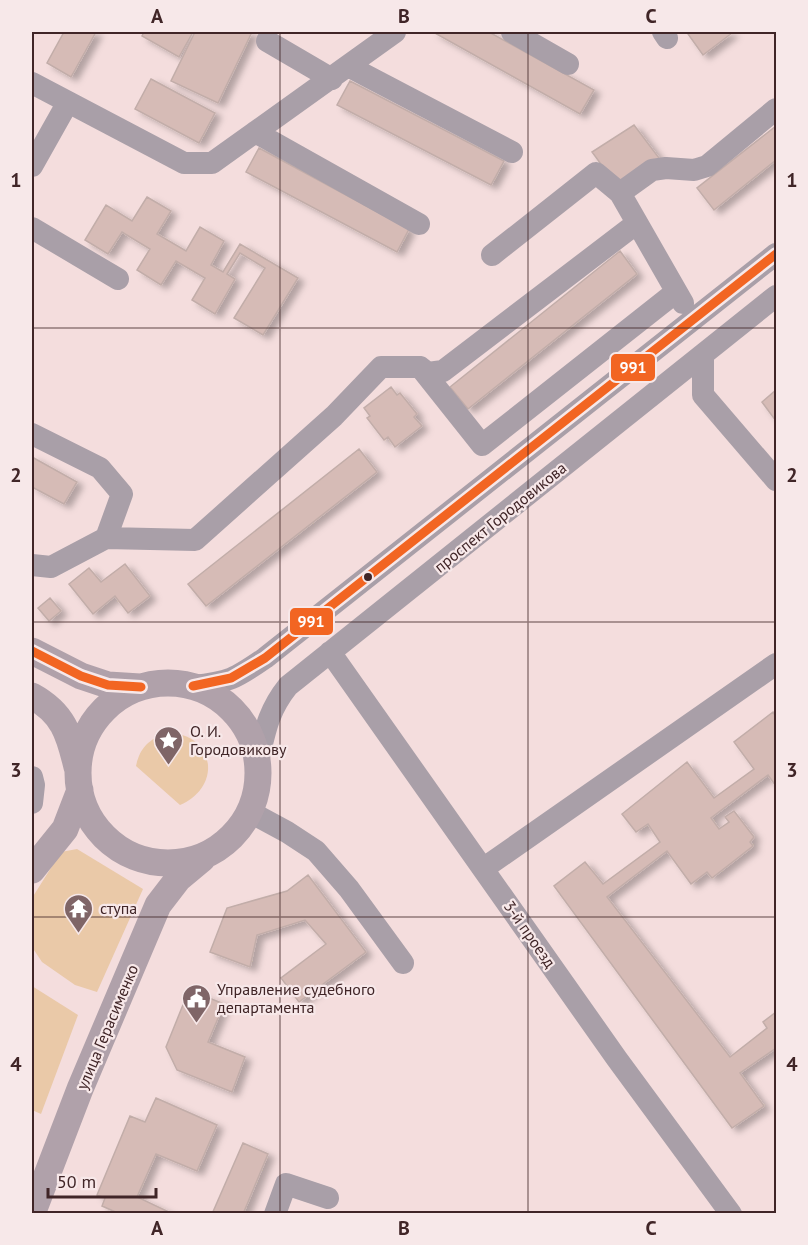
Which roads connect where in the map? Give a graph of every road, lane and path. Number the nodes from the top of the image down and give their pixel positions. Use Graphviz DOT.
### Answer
graph roads {
  1 [pos="395,32"];
  2 [pos="512,32"];
  3 [pos="267,41"];
  4 [pos="568,64"];
  5 [pos="340,73"];
  6 [pos="32,83"];
  7 [pos="68,102"];
  8 [pos="777,109"];
  9 [pos="255,132"];
  10 [pos="512,152"];
  11 [pos="32,166"];
  12 [pos="620,193"];
  13 [pos="637,223"];
  14 [pos="419,224"];
  15 [pos="32,228"];
  16 [pos="777,254"];
  17 [pos="492,255"];
  18 [pos="118,279"];
  19 [pos="676,292"];
  20 [pos="777,296"];
  21 [pos="692,321"];
  22 [pos="703,356"];
  23 [pos="420,367"];
  24 [pos="32,434"];
  25 [pos="482,445"];
  26 [pos="502,470"];
  27 [pos="777,480"];
  28 [pos="106,538"];
  29 [pos="32,565"];
  30 [pos="32,651"];
  31 [pos="330,652"];
  32 [pos="777,664"];
  33 [pos="193,686"];
  34 [pos="141,687"];
  35 [pos="32,696"];
  36 [pos="258,761"];
  37 [pos="32,777"];
  38 [pos="79,784"];
  39 [pos="32,803"];
  40 [pos="250,812"];
  41 [pos="206,856"];
  42 [pos="484,868"];
  43 [pos="32,870"];
  44 [pos="403,963"];
  45 [pos="328,1198"];
  46 [pos="32,1214"];
  47 [pos="275,1214"];
  48 [pos="731,1214"];
  1 -- 5 [label="street"];
  2 -- 4 [label="street"];
  3 -- 5 [label="street"];
  5 -- 9 [label="street"];
  5 -- 10 [label="street"];
  6 -- 7 [label="street"];
  7 -- 9 [label="street"];
  7 -- 11 [label="street"];
  8 -- 12 [label="street"];
  9 -- 14 [label="street"];
  12 -- 13 [label="street"];
  12 -- 17 [label="street"];
  13 -- 19 [label="street"];
  13 -- 23 [label="street"];
  15 -- 18 [label="street"];
  16 -- 21 [label="street"];
  19 -- 21 [label="street"];
  19 -- 25 [label="street"];
  20 -- 22 [label="street, проспект Городовикова"];
  21 -- 26 [label="street"];
  22 -- 27 [label="street"];
  22 -- 31 [label="street, проспект Городовикова"];
  23 -- 25 [label="street"];
  23 -- 28 [label="street"];
  24 -- 28 [label="street"];
  25 -- 26 [label="street"];
  26 -- 33 [label="street"];
  28 -- 29 [label="street"];
  30 -- 34 [label="main road"];
  31 -- 36 [label="street, проспект Городовикова"];
  31 -- 42 [label="street, 3-й проезд"];
  32 -- 42 [label="street"];
  33 -- 34 [label="main road"];
  33 -- 36 [label="main road"];
  34 -- 38 [label="main road"];
  35 -- 38 [label="main road"];
  36 -- 40 [label="main road"];
  37 -- 39 [label="street"];
  38 -- 41 [label="main road"];
  38 -- 43 [label="main road"];
  40 -- 41 [label="main road"];
  40 -- 44 [label="street"];
  41 -- 46 [label="main road, улица Герасименко"];
  42 -- 48 [label="street, 3-й проезд"];
  45 -- 47 [label="street"];
}
